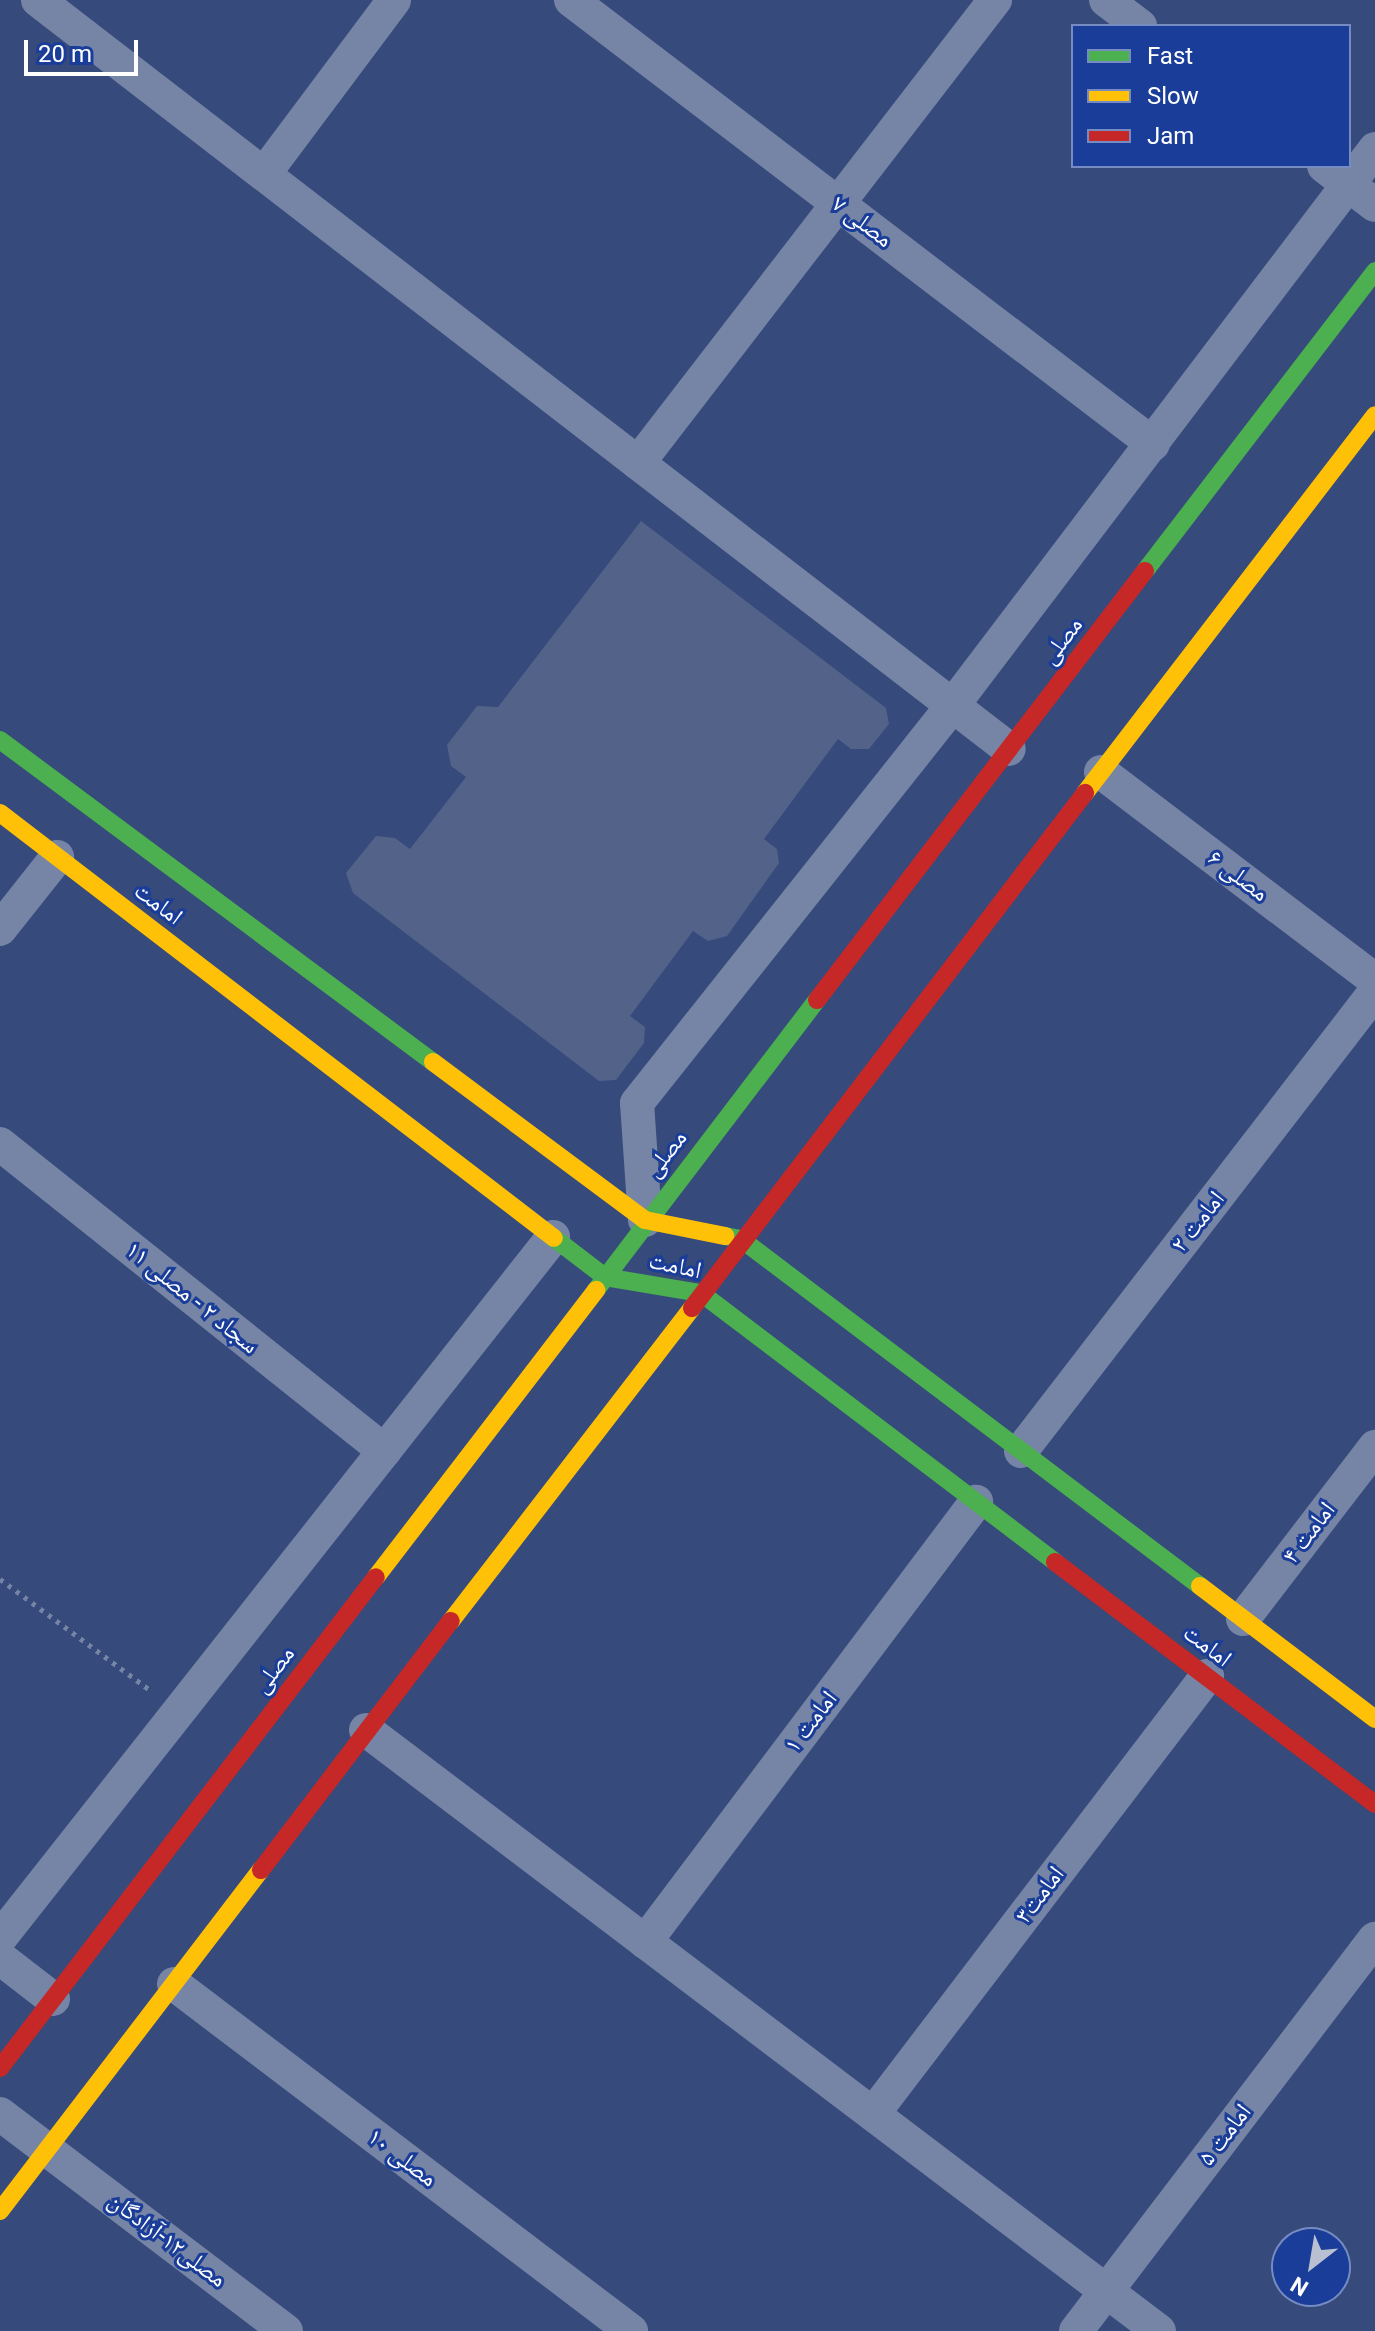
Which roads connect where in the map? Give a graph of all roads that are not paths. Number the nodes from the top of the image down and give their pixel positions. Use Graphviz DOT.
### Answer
graph roads {
  1 [pos="38,0"];
  2 [pos="394,0"];
  3 [pos="571,0"];
  4 [pos="995,0"];
  5 [pos="1106,0"];
  6 [pos="1137,24"];
  7 [pos="1375,149"];
  8 [pos="1351,165"];
  9 [pos="264,174"];
  10 [pos="1336,175"];
  11 [pos="840,204"];
  12 [pos="1375,205"];
  13 [pos="1372,283"];
  14 [pos="1375,415"];
  15 [pos="1153,444"];
  16 [pos="638,463"];
  17 [pos="953,705"];
  18 [pos="0,740"];
  19 [pos="1009,749"];
  20 [pos="1101,772"];
  21 [pos="0,813"];
  22 [pos="76,832"];
  23 [pos="0,929"];
  24 [pos="1375,980"];
  25 [pos="1375,992"];
  26 [pos="0,1144"];
  27 [pos="645,1220"];
  28 [pos="553,1237"];
  29 [pos="741,1239"];
  30 [pos="605,1277"];
  31 [pos="701,1293"];
  32 [pos="1375,1447"];
  33 [pos="384,1451"];
  34 [pos="1021,1451"];
  35 [pos="976,1502"];
  36 [pos="1243,1619"];
  37 [pos="1207,1676"];
  38 [pos="1375,1719"];
  39 [pos="366,1730"];
  40 [pos="1375,1804"];
  41 [pos="0,1938"];
  42 [pos="1375,1939"];
  43 [pos="645,1942"];
  44 [pos="0,1958"];
  45 [pos="174,1984"];
  46 [pos="53,1999"];
  47 [pos="0,2068"];
  48 [pos="0,2114"];
  49 [pos="873,2114"];
  50 [pos="47,2150"];
  51 [pos="0,2211"];
  52 [pos="1106,2291"];
  53 [pos="286,2331"];
  54 [pos="631,2331"];
  55 [pos="1076,2331"];
  56 [pos="1159,2331"];
  1 -- 9 [label="street"];
  2 -- 9 [label="street"];
  3 -- 11 [label="street, مصلی ۷"];
  4 -- 11 [label="street"];
  5 -- 6 [label="street"];
  7 -- 8 [label="street"];
  9 -- 16 [label="street"];
  10 -- 12 [label="street"];
  10 -- 15 [label="street"];
  11 -- 15 [label="street, مصلی ۷"];
  11 -- 16 [label="street"];
  13 -- 19 [label="street, مصلی"];
  14 -- 20 [label="street"];
  15 -- 17 [label="street"];
  16 -- 17 [label="street"];
  17 -- 19 [label="street"];
  17 -- 27 [label="street"];
  18 -- 22 [label="street, امامت"];
  19 -- 27 [label="street, مصلی"];
  20 -- 24 [label="street, مصلی ۶"];
  20 -- 29 [label="street"];
  21 -- 22 [label="street, امامت"];
  22 -- 23 [label="street"];
  22 -- 27 [label="street, امامت"];
  22 -- 28 [label="street, امامت"];
  25 -- 34 [label="street, امامت ۲"];
  26 -- 33 [label="street, سجاد ۲ - مصلی ۱۱"];
  27 -- 29 [label="street, امامت"];
  27 -- 30 [label="street, مصلی"];
  28 -- 30 [label="street, امامت"];
  28 -- 33 [label="street"];
  29 -- 31 [label="street"];
  29 -- 34 [label="street, امامت"];
  30 -- 31 [label="street, امامت"];
  30 -- 46 [label="street, مصلی"];
  31 -- 35 [label="street, امامت"];
  31 -- 39 [label="street"];
  32 -- 36 [label="street, امامت ۴"];
  33 -- 41 [label="street"];
  34 -- 36 [label="street, امامت"];
  35 -- 37 [label="street, امامت"];
  35 -- 43 [label="street, امامت ۱"];
  36 -- 38 [label="street, امامت"];
  37 -- 40 [label="street, امامت"];
  37 -- 49 [label="street, امامت۳"];
  39 -- 43 [label="street"];
  39 -- 45 [label="street"];
  42 -- 52 [label="street, امامت ۵"];
  43 -- 49 [label="street"];
  44 -- 46 [label="street"];
  45 -- 50 [label="street"];
  45 -- 54 [label="street, مصلی ۱۰"];
  46 -- 47 [label="street, مصلی"];
  48 -- 50 [label="street, مصلی۱۲-آزادگان"];
  49 -- 52 [label="street"];
  50 -- 51 [label="street"];
  50 -- 53 [label="street, مصلی۱۲-آزادگان"];
  52 -- 55 [label="street, امامت ۵"];
  52 -- 56 [label="street"];
}
